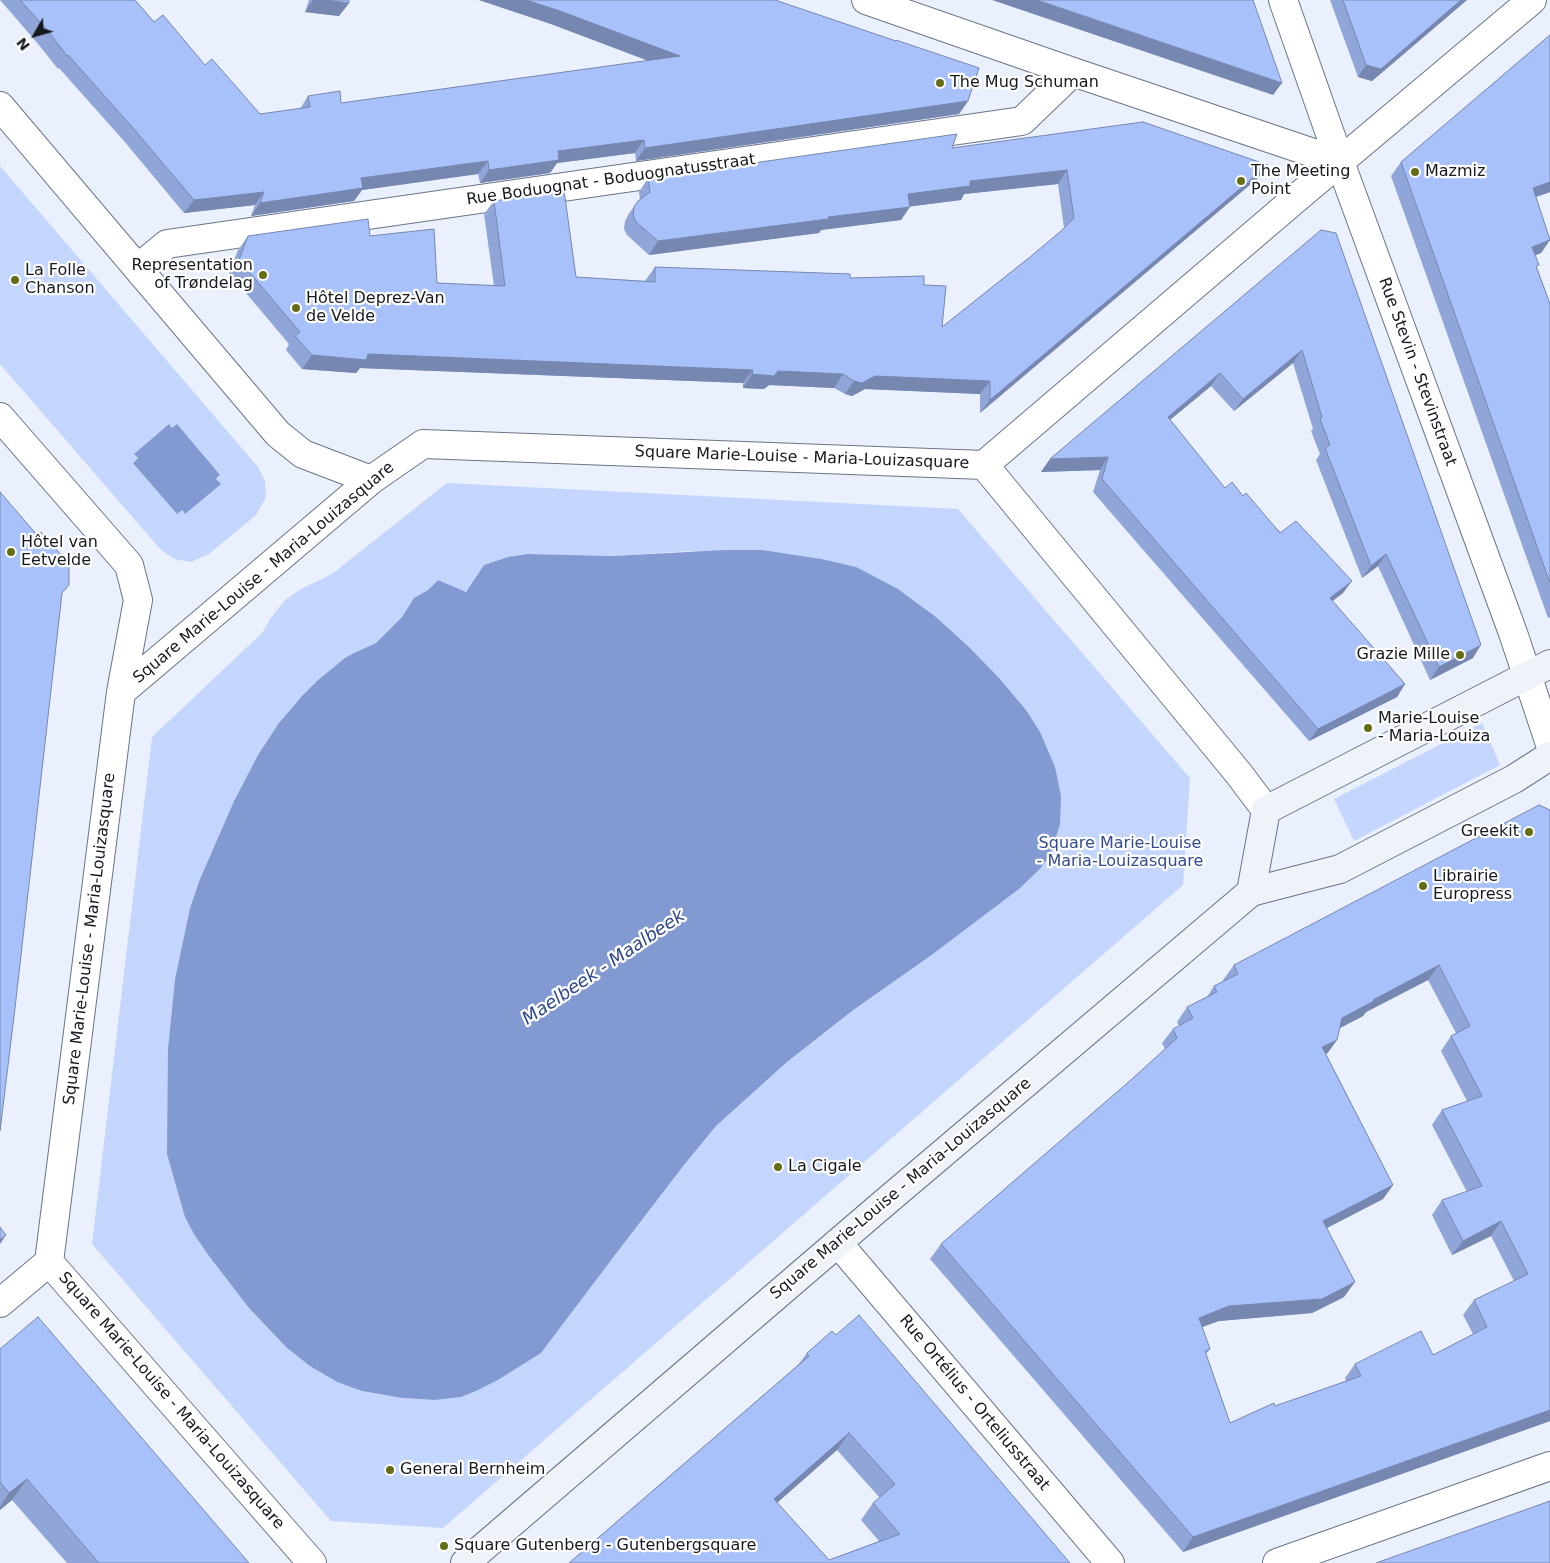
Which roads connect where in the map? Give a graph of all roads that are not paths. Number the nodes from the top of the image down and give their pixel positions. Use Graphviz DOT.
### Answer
graph roads {
  1 [pos="866,0"];
  2 [pos="1283,0"];
  3 [pos="1532,0"];
  4 [pos="1073,72"];
  5 [pos="0,106"];
  6 [pos="1340,162"];
  7 [pos="138,268"];
  8 [pos="0,417"];
  9 [pos="984,465"];
  10 [pos="372,480"];
  11 [pos="1538,670"];
  12 [pos="121,692"];
  13 [pos="1550,744"];
  14 [pos="1550,756"];
  15 [pos="1266,810"];
  16 [pos="1251,892"];
  17 [pos="838,1243"];
  18 [pos="49,1262"];
  19 [pos="0,1303"];
  20 [pos="1550,1466"];
  21 [pos="312,1563"];
  22 [pos="465,1563"];
  23 [pos="1110,1563"];
  24 [pos="1277,1563"];
  1 -- 4 [label="street"];
  2 -- 6 [label="street, Rue Stevin - Stevinstraat"];
  3 -- 6 [label="street"];
  4 -- 6 [label="street"];
  4 -- 7 [label="street, Rue Boduognat - Boduognatusstraat"];
  5 -- 7 [label="street"];
  6 -- 9 [label="street"];
  6 -- 11 [label="street, Rue Stevin - Stevinstraat"];
  7 -- 10 [label="street"];
  8 -- 12 [label="street"];
  9 -- 10 [label="street, Square Marie-Louise - Maria-Louizasquare"];
  9 -- 15 [label="street, Square Marie-Louise - Maria-Louizasquare"];
  10 -- 12 [label="street, Square Marie-Louise - Maria-Louizasquare"];
  11 -- 13 [label="street, Rue Stevin - Stevinstraat"];
  11 -- 15 [label="street"];
  12 -- 18 [label="street, Square Marie-Louise - Maria-Louizasquare"];
  14 -- 16 [label="street"];
  15 -- 16 [label="street"];
  16 -- 17 [label="street, Square Marie-Louise - Maria-Louizasquare"];
  17 -- 22 [label="street, Square Marie-Louise - Maria-Louizasquare"];
  17 -- 23 [label="street, Rue Ortélius - Orteliusstraat"];
  18 -- 19 [label="street"];
  18 -- 21 [label="street, Square Marie-Louise - Maria-Louizasquare"];
  20 -- 24 [label="street"];
}
